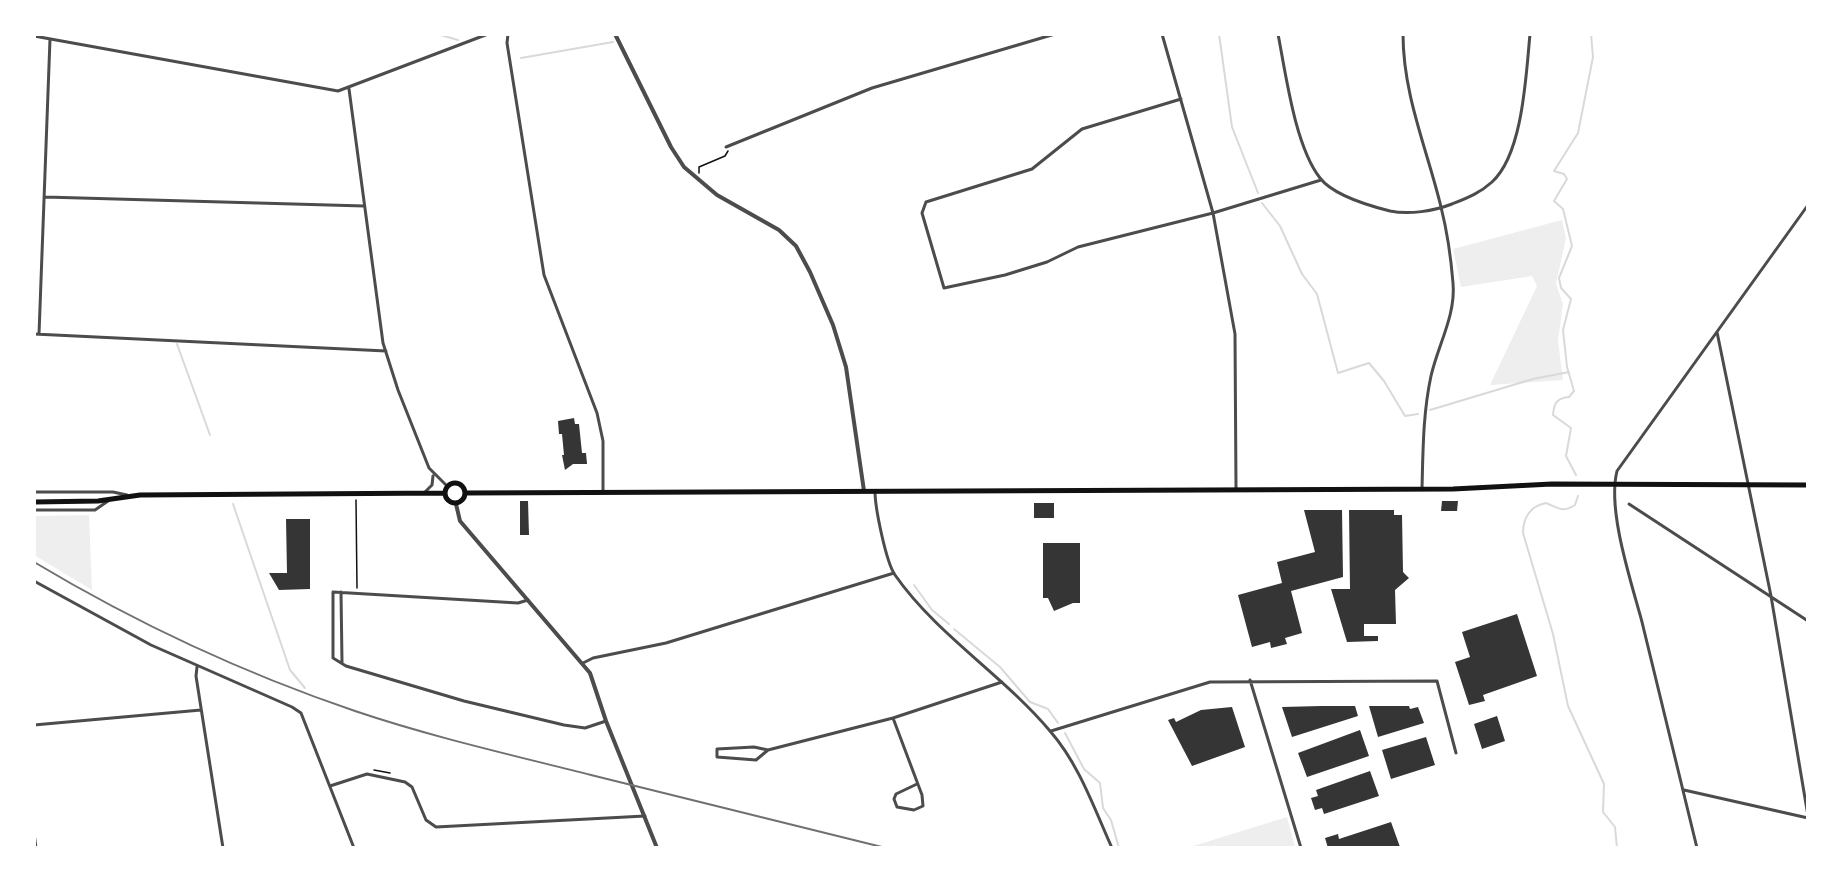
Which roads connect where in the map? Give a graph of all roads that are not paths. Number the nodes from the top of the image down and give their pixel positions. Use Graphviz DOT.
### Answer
graph roads {
  1 [pos="488,34"];
  2 [pos="508,34"];
  3 [pos="615,34"];
  4 [pos="1054,34"];
  5 [pos="1162,34"];
  6 [pos="1278,34"];
  7 [pos="1403,34"];
  8 [pos="1530,34"];
  9 [pos="1048,35"];
  10 [pos="34,36"];
  11 [pos="50,38"];
  12 [pos="350,88"];
  13 [pos="1181,99"];
  14 [pos="726,147"];
  15 [pos="1321,180"];
  16 [pos="45,197"];
  17 [pos="1808,205"];
  18 [pos="364,206"];
  19 [pos="1442,208"];
  20 [pos="1214,213"];
  21 [pos="1717,332"];
  22 [pos="37,334"];
  23 [pos="386,351"];
  24 [pos="433,474"];
  25 [pos="1613,485"];
  26 [pos="1748,485"];
  27 [pos="1808,485"];
  28 [pos="447,486"];
  29 [pos="1236,489"];
  30 [pos="1422,489"];
  31 [pos="875,490"];
  32 [pos="864,491"];
  33 [pos="34,492"];
  34 [pos="603,492"];
  35 [pos="424,493"];
  36 [pos="444,493"];
  37 [pos="465,493"];
  38 [pos="129,496"];
  39 [pos="111,499"];
  40 [pos="34,501"];
  41 [pos="456,504"];
  42 [pos="1629,504"];
  43 [pos="34,510"];
  44 [pos="894,573"];
  45 [pos="34,581"];
  46 [pos="341,592"];
  47 [pos="1770,596"];
  48 [pos="529,599"];
  49 [pos="1808,621"];
  50 [pos="342,662"];
  51 [pos="583,663"];
  52 [pos="197,667"];
  53 [pos="1250,680"];
  54 [pos="1002,682"];
  55 [pos="201,711"];
  56 [pos="893,718"];
  57 [pos="606,721"];
  58 [pos="34,725"];
  59 [pos="1050,731"];
  60 [pos="768,750"];
  61 [pos="1456,753"];
  62 [pos="917,784"];
  63 [pos="330,786"];
  64 [pos="1683,789"];
  65 [pos="645,816"];
  66 [pos="1808,817"];
  67 [pos="34,833"];
  68 [pos="36,848"];
  69 [pos="223,848"];
  70 [pos="354,848"];
  71 [pos="657,848"];
  72 [pos="1112,848"];
  73 [pos="1301,848"];
  74 [pos="1697,848"];
  1 -- 12 [label="street"];
  2 -- 34 [label="street"];
  3 -- 32 [label="street"];
  4 -- 9 [label="street"];
  5 -- 13 [label="street"];
  6 -- 15 [label="street"];
  7 -- 19 [label="street"];
  8 -- 19 [label="street"];
  9 -- 14 [label="street"];
  10 -- 11 [label="street"];
  11 -- 12 [label="street"];
  11 -- 16 [label="street"];
  12 -- 18 [label="street"];
  13 -- 20 [label="street"];
  13 -- 20 [label="street"];
  15 -- 19 [label="street"];
  15 -- 20 [label="street"];
  16 -- 18 [label="street"];
  16 -- 22 [label="street"];
  17 -- 21 [label="street"];
  18 -- 23 [label="street"];
  19 -- 30 [label="street"];
  20 -- 29 [label="street"];
  21 -- 25 [label="street"];
  21 -- 26 [label="street"];
  22 -- 23 [label="street"];
  23 -- 24 [label="street"];
  24 -- 28 [label="street"];
  24 -- 35 [label="street"];
  25 -- 26 [label="main road"];
  25 -- 30 [label="main road"];
  25 -- 64 [label="street"];
  26 -- 27 [label="main road"];
  26 -- 47 [label="street"];
  28 -- 36 [label="main road"];
  28 -- 37 [label="main road"];
  29 -- 30 [label="main road"];
  29 -- 31 [label="main road"];
  31 -- 32 [label="main road"];
  31 -- 44 [label="street"];
  32 -- 34 [label="main road"];
  33 -- 38 [label="street"];
  34 -- 37 [label="main road"];
  35 -- 36 [label="main road"];
  35 -- 38 [label="main road"];
  36 -- 41 [label="main road"];
  37 -- 41 [label="main road"];
  38 -- 39 [label="main road"];
  39 -- 40 [label="main road"];
  39 -- 43 [label="street"];
  41 -- 48 [label="street"];
  42 -- 47 [label="street"];
  44 -- 51 [label="street"];
  44 -- 54 [label="street"];
  45 -- 52 [label="street"];
  46 -- 48 [label="street"];
  46 -- 50 [label="street"];
  46 -- 50 [label="street"];
  47 -- 49 [label="street"];
  47 -- 66 [label="street"];
  48 -- 51 [label="street"];
  50 -- 57 [label="street"];
  51 -- 57 [label="street"];
  52 -- 55 [label="street"];
  52 -- 63 [label="street"];
  53 -- 59 [label="street"];
  53 -- 61 [label="street"];
  53 -- 73 [label="street"];
  54 -- 56 [label="street"];
  54 -- 59 [label="street"];
  55 -- 58 [label="street"];
  55 -- 69 [label="street"];
  56 -- 60 [label="street"];
  56 -- 62 [label="street"];
  57 -- 65 [label="street"];
  59 -- 72 [label="street"];
  60 -- 60 [label="street"];
  62 -- 62 [label="street"];
  63 -- 65 [label="street"];
  63 -- 70 [label="street"];
  64 -- 66 [label="street"];
  64 -- 74 [label="street"];
  65 -- 71 [label="street"];
  67 -- 68 [label="street"];
}
